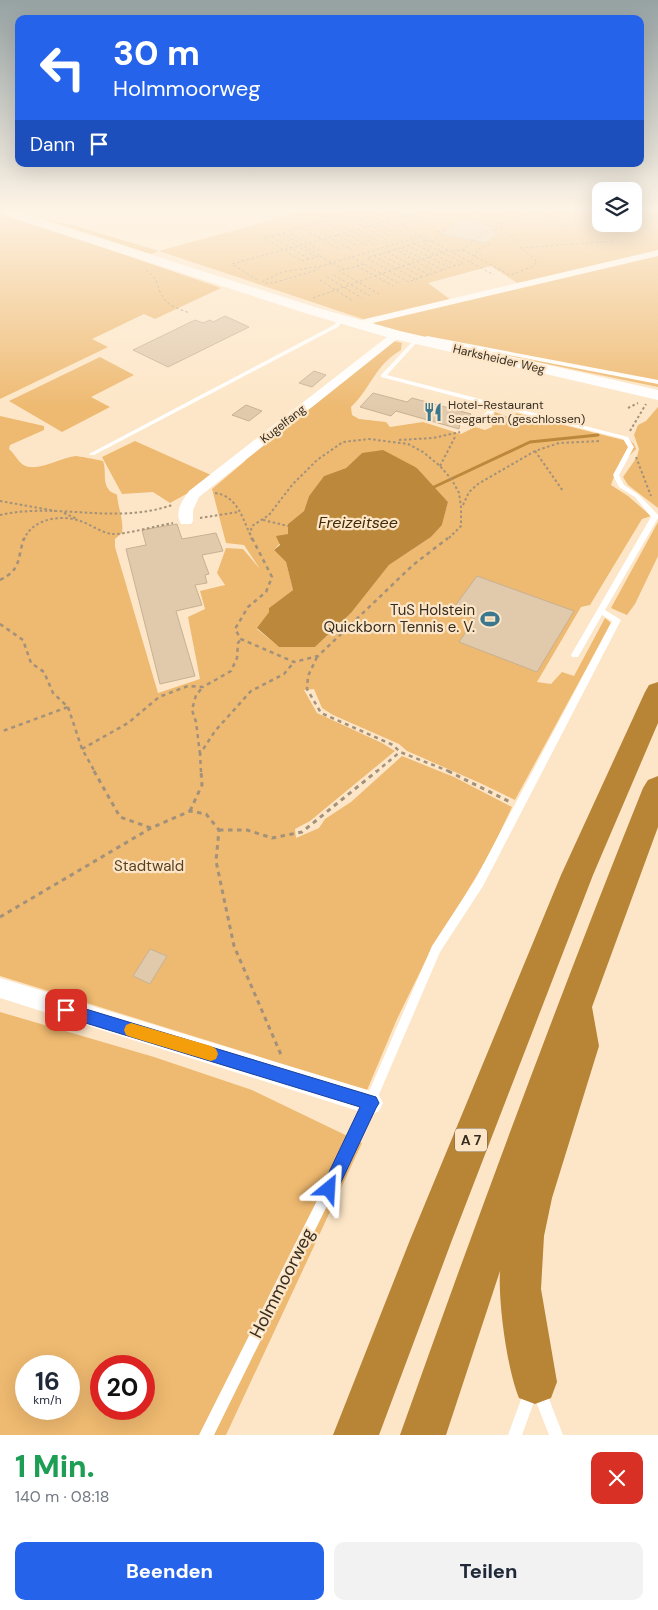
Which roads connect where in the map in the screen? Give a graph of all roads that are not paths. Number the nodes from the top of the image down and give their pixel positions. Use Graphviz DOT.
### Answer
graph roads {
  1 [pos="209,277"];
  2 [pos="552,277"];
  3 [pos="342,320"];
  4 [pos="365,326"];
  5 [pos="396,336"];
  6 [pos="416,340"];
  7 [pos="658,382"];
  8 [pos="658,394"];
  9 [pos="496,405"];
  10 [pos="464,424"];
  11 [pos="92,454"];
  12 [pos="181,522"];
  13 [pos="600,611"];
  14 [pos="575,655"];
  15 [pos="658,692"];
  16 [pos="658,788"];
  17 [pos="0,988"];
  18 [pos="575,1004"];
  19 [pos="371,1103"];
  20 [pos="535,1382"];
  21 [pos="357,1425"];
  22 [pos="206,1435"];
  23 [pos="423,1435"];
  24 [pos="515,1435"];
  25 [pos="556,1435"];
  1 -- 3 [label="main road, Harksheider Weg"];
  2 -- 4 [label="street"];
  3 -- 4 [label="main road, Harksheider Weg"];
  3 -- 11 [label="lane"];
  4 -- 5 [label="main road, Harksheider Weg"];
  4 -- 7 [label="lane"];
  5 -- 6 [label="main road, Harksheider Weg"];
  5 -- 12 [label="street, Kugelfang"];
  6 -- 8 [label="main road, Harksheider Weg"];
  6 -- 9 [label="lane"];
  9 -- 10 [label="lane"];
  9 -- 13 [label="lane"];
  13 -- 14 [label="lane"];
  13 -- 19 [label="lane, Holmmoorweg"];
  15 -- 21 [label="highway, A 7"];
  16 -- 18 [label="highway"];
  17 -- 19 [label="street"];
  18 -- 20 [label="highway"];
  18 -- 23 [label="highway"];
  19 -- 22 [label="lane, Holmmoorweg"];
  20 -- 24 [label="lane"];
  20 -- 25 [label="lane"];
}
